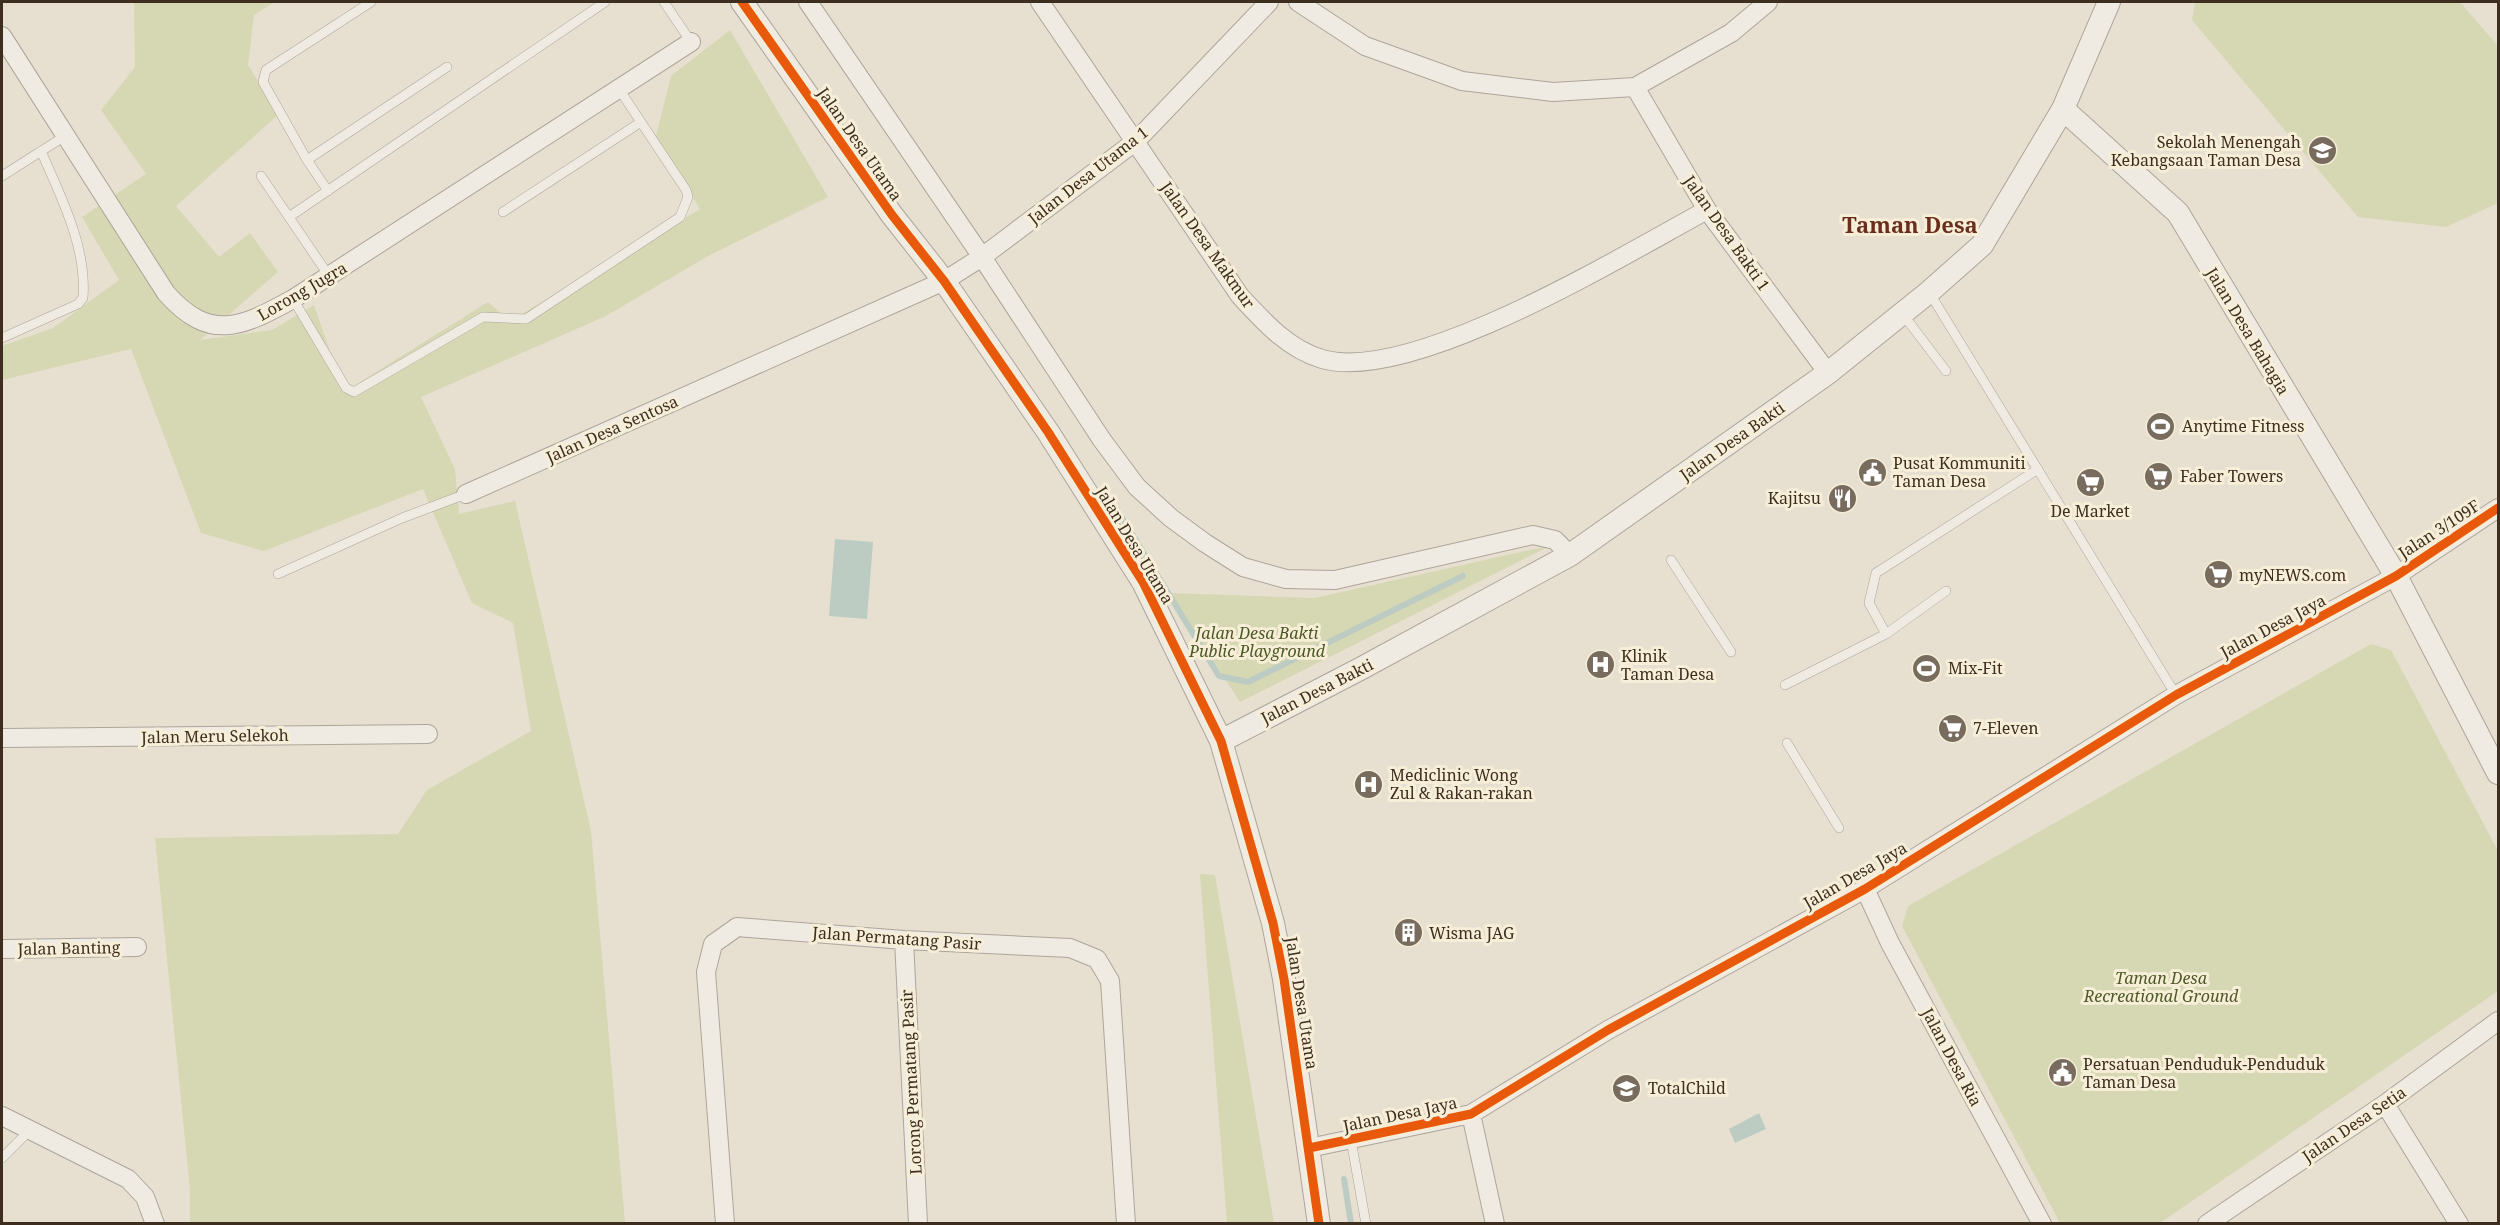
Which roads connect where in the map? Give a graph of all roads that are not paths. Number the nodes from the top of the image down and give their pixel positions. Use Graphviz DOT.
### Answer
graph roads {
  1 [pos="370,2"];
  2 [pos="605,2"];
  3 [pos="664,2"];
  4 [pos="742,2"];
  5 [pos="808,2"];
  6 [pos="1040,2"];
  7 [pos="1269,2"];
  8 [pos="1298,2"];
  9 [pos="1768,2"];
  10 [pos="2109,2"];
  11 [pos="2,36"];
  12 [pos="691,42"];
  13 [pos="447,67"];
  14 [pos="1635,87"];
  15 [pos="619,89"];
  16 [pos="2063,110"];
  17 [pos="641,122"];
  18 [pos="65,136"];
  19 [pos="1136,141"];
  20 [pos="41,151"];
  21 [pos="307,160"];
  22 [pos="2,176"];
  23 [pos="261,176"];
  24 [pos="328,191"];
  25 [pos="1707,210"];
  26 [pos="503,212"];
  27 [pos="289,217"];
  28 [pos="982,257"];
  29 [pos="329,276"];
  30 [pos="944,281"];
  31 [pos="1929,292"];
  32 [pos="293,300"];
  33 [pos="1902,313"];
  34 [pos="2,338"];
  35 [pos="1946,371"];
  36 [pos="1828,373"];
  37 [pos="2038,469"];
  38 [pos="466,494"];
  39 [pos="2499,508"];
  40 [pos="1570,555"];
  41 [pos="1671,560"];
  42 [pos="279,574"];
  43 [pos="2396,576"];
  44 [pos="1946,591"];
  45 [pos="1886,634"];
  46 [pos="1731,652"];
  47 [pos="1785,685"];
  48 [pos="2176,695"];
  49 [pos="428,734"];
  50 [pos="2,738"];
  51 [pos="1221,741"];
  52 [pos="1787,743"];
  53 [pos="2499,773"];
  54 [pos="1839,828"];
  55 [pos="1865,889"];
  56 [pos="904,940"];
  57 [pos="137,947"];
  58 [pos="2,949"];
  59 [pos="2499,1021"];
  60 [pos="2385,1104"];
  61 [pos="1471,1114"];
  62 [pos="2,1116"];
  63 [pos="29,1131"];
  64 [pos="1351,1140"];
  65 [pos="1309,1148"];
  66 [pos="2,1158"];
  67 [pos="155,1224"];
  68 [pos="725,1224"];
  69 [pos="918,1224"];
  70 [pos="1126,1224"];
  71 [pos="1318,1224"];
  72 [pos="1366,1224"];
  73 [pos="1495,1224"];
  74 [pos="2042,1224"];
  75 [pos="2207,1224"];
  76 [pos="2459,1224"];
  1 -- 21 [label="lane"];
  2 -- 24 [label="lane"];
  3 -- 12 [label="lane"];
  4 -- 30 [label="street, Jalan Desa Utama"];
  5 -- 28 [label="street"];
  6 -- 19 [label="street, Jalan Desa Makmur"];
  7 -- 19 [label="street, Jalan Desa Utama 1"];
  8 -- 14 [label="street"];
  9 -- 14 [label="street"];
  10 -- 16 [label="street, Jalan Desa Bakti"];
  11 -- 18 [label="street, Lorong Jugra"];
  12 -- 15 [label="street, Lorong Jugra"];
  13 -- 21 [label="lane"];
  14 -- 25 [label="street, Jalan Desa Bakti 1"];
  15 -- 17 [label="lane"];
  15 -- 29 [label="street, Lorong Jugra"];
  16 -- 31 [label="street, Jalan Desa Bakti"];
  16 -- 43 [label="street, Jalan Desa Bahagia"];
  17 -- 26 [label="lane"];
  17 -- 32 [label="lane"];
  18 -- 20 [label="lane"];
  18 -- 32 [label="street, Lorong Jugra"];
  19 -- 25 [label="street, Jalan Desa Makmur"];
  19 -- 28 [label="street, Jalan Desa Utama 1"];
  20 -- 22 [label="lane"];
  20 -- 34 [label="lane"];
  21 -- 24 [label="lane"];
  23 -- 27 [label="lane"];
  24 -- 27 [label="lane"];
  25 -- 36 [label="street, Jalan Desa Bakti 1"];
  27 -- 29 [label="lane"];
  28 -- 30 [label="street, Jalan Desa Utama 1"];
  28 -- 40 [label="street"];
  29 -- 32 [label="street, Lorong Jugra"];
  30 -- 38 [label="street, Jalan Desa Sentosa"];
  30 -- 51 [label="street, Jalan Desa Utama"];
  31 -- 33 [label="street, Jalan Desa Bakti"];
  31 -- 37 [label="lane"];
  33 -- 35 [label="lane"];
  33 -- 36 [label="street, Jalan Desa Bakti"];
  36 -- 40 [label="street, Jalan Desa Bakti"];
  37 -- 45 [label="lane"];
  37 -- 48 [label="lane"];
  38 -- 42 [label="lane, Jalan Desa Sentosa"];
  39 -- 43 [label="street, Jalan 3/109F"];
  40 -- 51 [label="street, Jalan Desa Bakti"];
  41 -- 46 [label="lane"];
  43 -- 48 [label="street, Jalan Desa Jaya"];
  43 -- 53 [label="street, Jalan Desa Bahagia"];
  44 -- 45 [label="lane"];
  45 -- 47 [label="lane"];
  48 -- 55 [label="street, Jalan Desa Jaya"];
  49 -- 50 [label="street, Jalan Meru Selekoh"];
  51 -- 65 [label="street, Jalan Desa Utama"];
  52 -- 54 [label="lane"];
  55 -- 61 [label="street, Jalan Desa Jaya"];
  55 -- 74 [label="street, Jalan Desa Ria"];
  56 -- 68 [label="street, Jalan Permatang Pasir"];
  56 -- 69 [label="street, Lorong Permatang Pasir"];
  56 -- 70 [label="street, Jalan Permatang Pasir"];
  57 -- 58 [label="street, Jalan Banting"];
  59 -- 60 [label="street, Jalan Desa Setia"];
  60 -- 75 [label="street, Jalan Desa Setia"];
  60 -- 76 [label="street"];
  61 -- 64 [label="street, Jalan Desa Jaya"];
  61 -- 73 [label="street"];
  62 -- 63 [label="street"];
  63 -- 66 [label="lane"];
  63 -- 67 [label="street"];
  64 -- 65 [label="street, Jalan Desa Jaya"];
  64 -- 72 [label="lane"];
  65 -- 71 [label="street, Jalan Desa Utama"];
}
